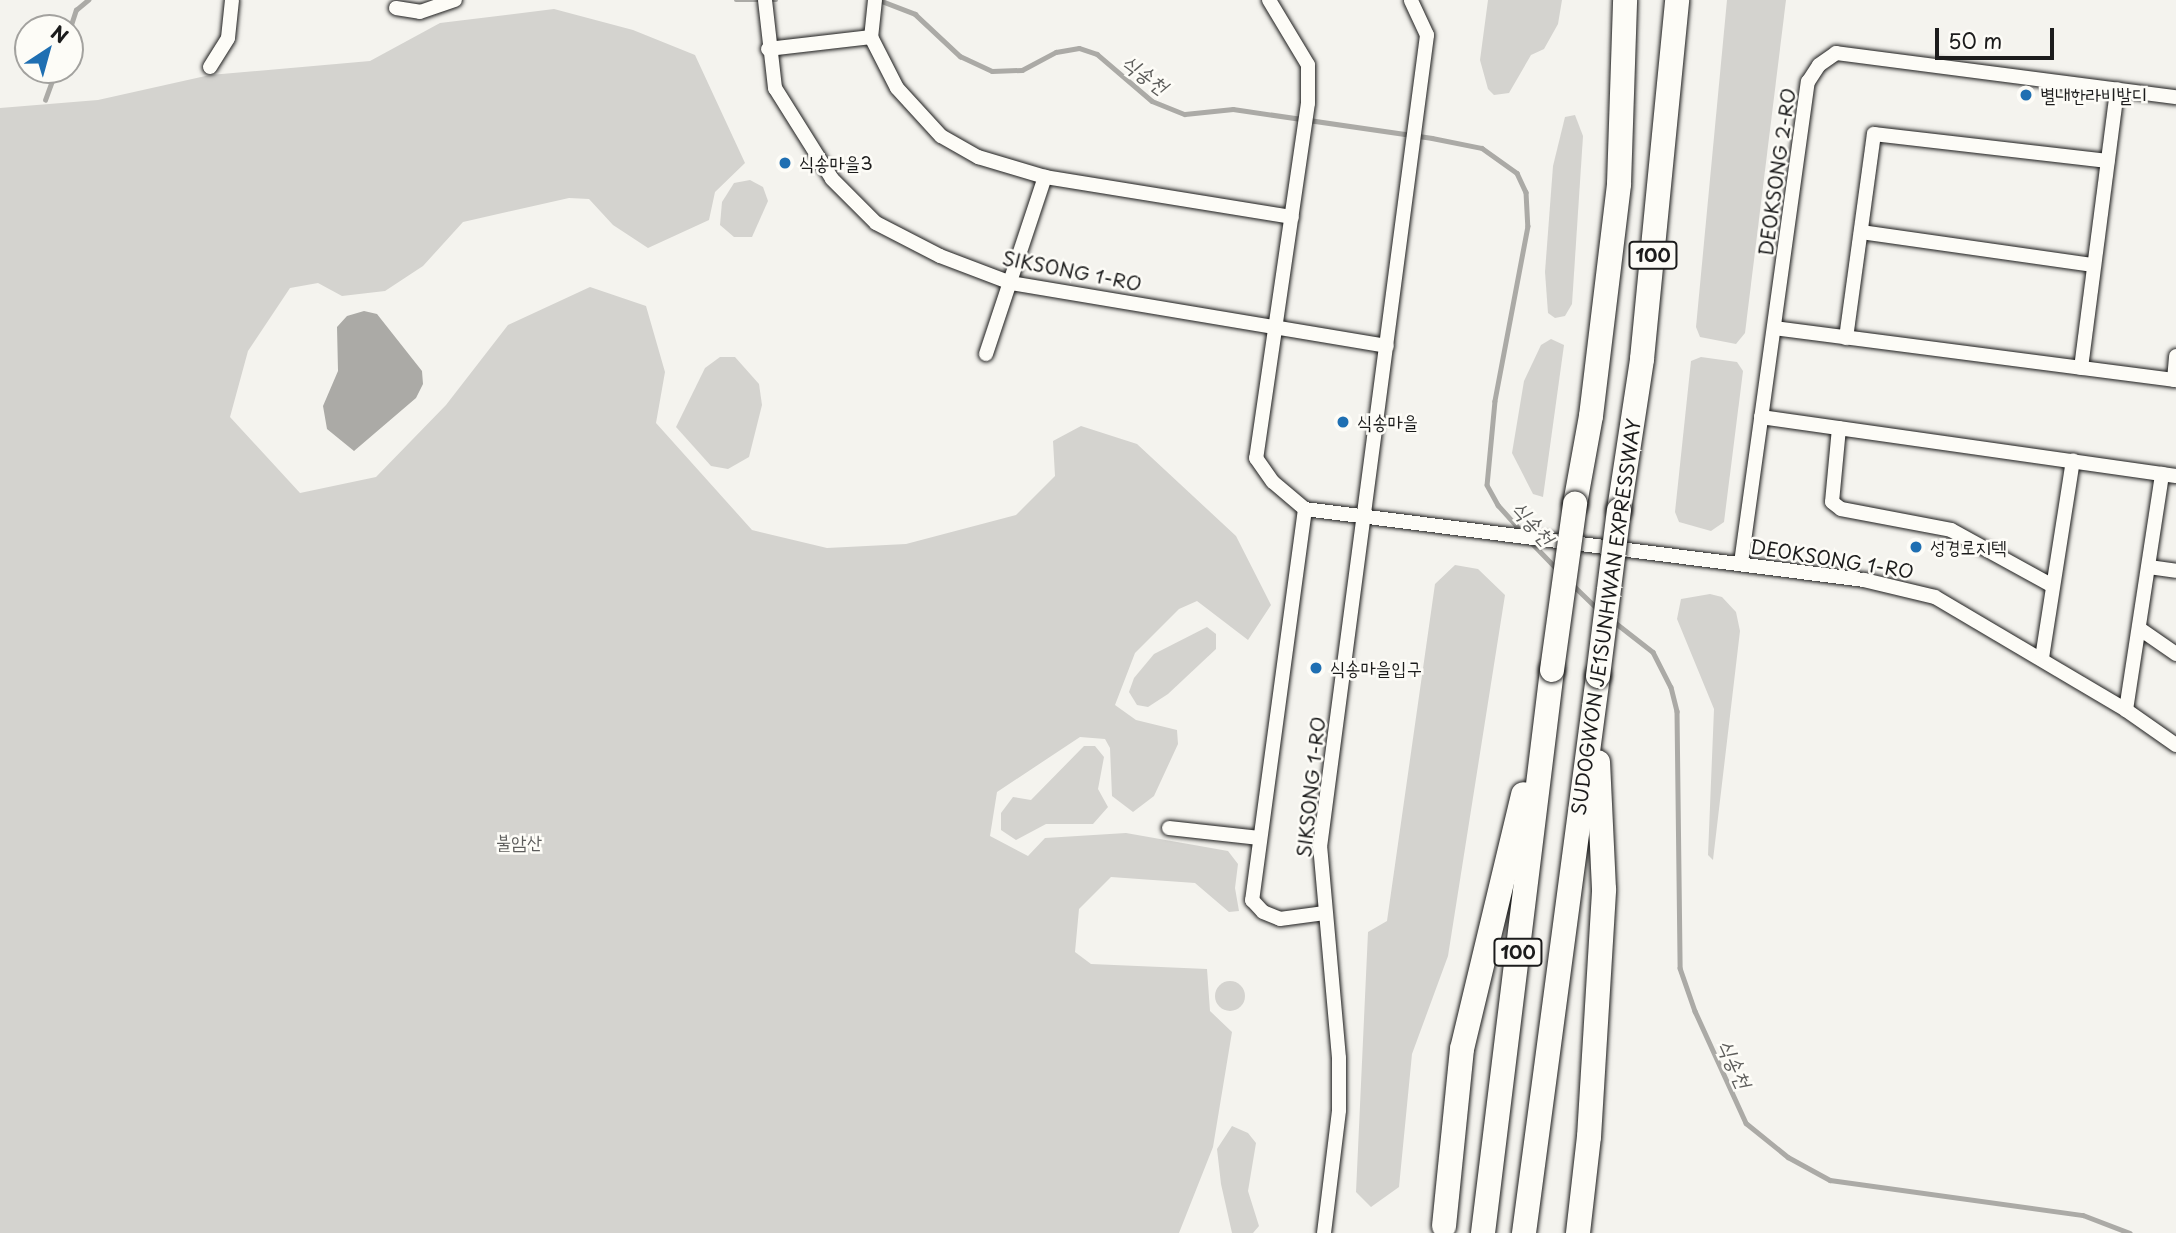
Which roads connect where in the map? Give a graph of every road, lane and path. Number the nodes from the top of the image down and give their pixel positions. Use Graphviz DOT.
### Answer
graph roads {
  1 [pos="232,0"];
  2 [pos="455,0"];
  3 [pos="1269,0"];
  4 [pos="1412,0"];
  5 [pos="1625,0"];
  6 [pos="1677,0"];
  7 [pos="765,7"];
  8 [pos="874,7"];
  9 [pos="396,8"];
  10 [pos="871,37"];
  11 [pos="768,49"];
  12 [pos="210,66"];
  13 [pos="2116,89"];
  14 [pos="2176,97"];
  15 [pos="2108,160"];
  16 [pos="1045,177"];
  17 [pos="1292,217"];
  18 [pos="1861,232"];
  19 [pos="2094,265"];
  20 [pos="1011,283"];
  21 [pos="1275,328"];
  22 [pos="1774,328"];
  23 [pos="1846,338"];
  24 [pos="1387,346"];
  25 [pos="986,354"];
  26 [pos="2176,356"];
  27 [pos="2081,368"];
  28 [pos="2175,380"];
  29 [pos="1761,417"];
  30 [pos="1839,428"];
  31 [pos="2073,460"];
  32 [pos="2169,475"];
  33 [pos="1305,509"];
  34 [pos="1364,516"];
  35 [pos="1741,563"];
  36 [pos="2149,567"];
  37 [pos="2176,570"];
  38 [pos="2053,586"];
  39 [pos="2140,629"];
  40 [pos="2176,654"];
  41 [pos="2042,658"];
  42 [pos="1551,679"];
  43 [pos="1597,687"];
  44 [pos="2126,710"];
  45 [pos="2176,745"];
  46 [pos="1169,828"];
  47 [pos="1259,838"];
  48 [pos="1325,913"];
  49 [pos="1444,1226"];
  50 [pos="1324,1233"];
  51 [pos="1483,1233"];
  52 [pos="1524,1233"];
  53 [pos="1578,1233"];
  1 -- 12 [label="street"];
  2 -- 9 [label="street"];
  3 -- 17 [label="street"];
  4 -- 24 [label="street, SIKSONG 1-RO"];
  5 -- 42 [label="highway, 100, bridge"];
  6 -- 43 [label="highway, SUDOGWON JE1SUNHWAN EXPRESSWAY / 100, bridge"];
  7 -- 11 [label="street, SIKSONG 1-RO"];
  8 -- 10 [label="street"];
  10 -- 11 [label="street"];
  10 -- 16 [label="street"];
  11 -- 20 [label="street, SIKSONG 1-RO"];
  13 -- 14 [label="street, DEOKSONG 2-RO"];
  13 -- 15 [label="street"];
  13 -- 22 [label="street, DEOKSONG 2-RO"];
  15 -- 18 [label="street"];
  15 -- 19 [label="street"];
  16 -- 17 [label="street"];
  16 -- 20 [label="street"];
  17 -- 21 [label="street"];
  18 -- 19 [label="street"];
  18 -- 23 [label="street"];
  19 -- 27 [label="street"];
  20 -- 21 [label="street, SIKSONG 1-RO"];
  20 -- 25 [label="street"];
  21 -- 24 [label="street, SIKSONG 1-RO"];
  21 -- 33 [label="street"];
  22 -- 23 [label="street"];
  22 -- 29 [label="street, DEOKSONG 2-RO"];
  23 -- 27 [label="street"];
  24 -- 34 [label="street, SIKSONG 1-RO"];
  26 -- 28 [label="street"];
  27 -- 28 [label="street"];
  29 -- 30 [label="street"];
  29 -- 35 [label="street, DEOKSONG 2-RO"];
  30 -- 31 [label="street"];
  30 -- 38 [label="street"];
  31 -- 32 [label="street"];
  31 -- 38 [label="street"];
  32 -- 36 [label="street"];
  33 -- 34 [label="street"];
  33 -- 47 [label="street"];
  34 -- 35 [label="street, DEOKSONG 1-RO"];
  34 -- 48 [label="street, SIKSONG 1-RO"];
  35 -- 41 [label="street, DEOKSONG 1-RO"];
  36 -- 37 [label="street"];
  36 -- 39 [label="street"];
  38 -- 41 [label="street"];
  39 -- 40 [label="street"];
  39 -- 44 [label="street"];
  41 -- 44 [label="street, DEOKSONG 1-RO"];
  42 -- 49 [label="highway"];
  42 -- 51 [label="highway, 100"];
  43 -- 52 [label="highway, SUDOGWON JE1SUNHWAN EXPRESSWAY / 100"];
  43 -- 53 [label="highway"];
  44 -- 45 [label="street, DEOKSONG 1-RO"];
  46 -- 47 [label="street"];
  47 -- 48 [label="street"];
  48 -- 50 [label="street, SIKSONG 1-RO"];
}
